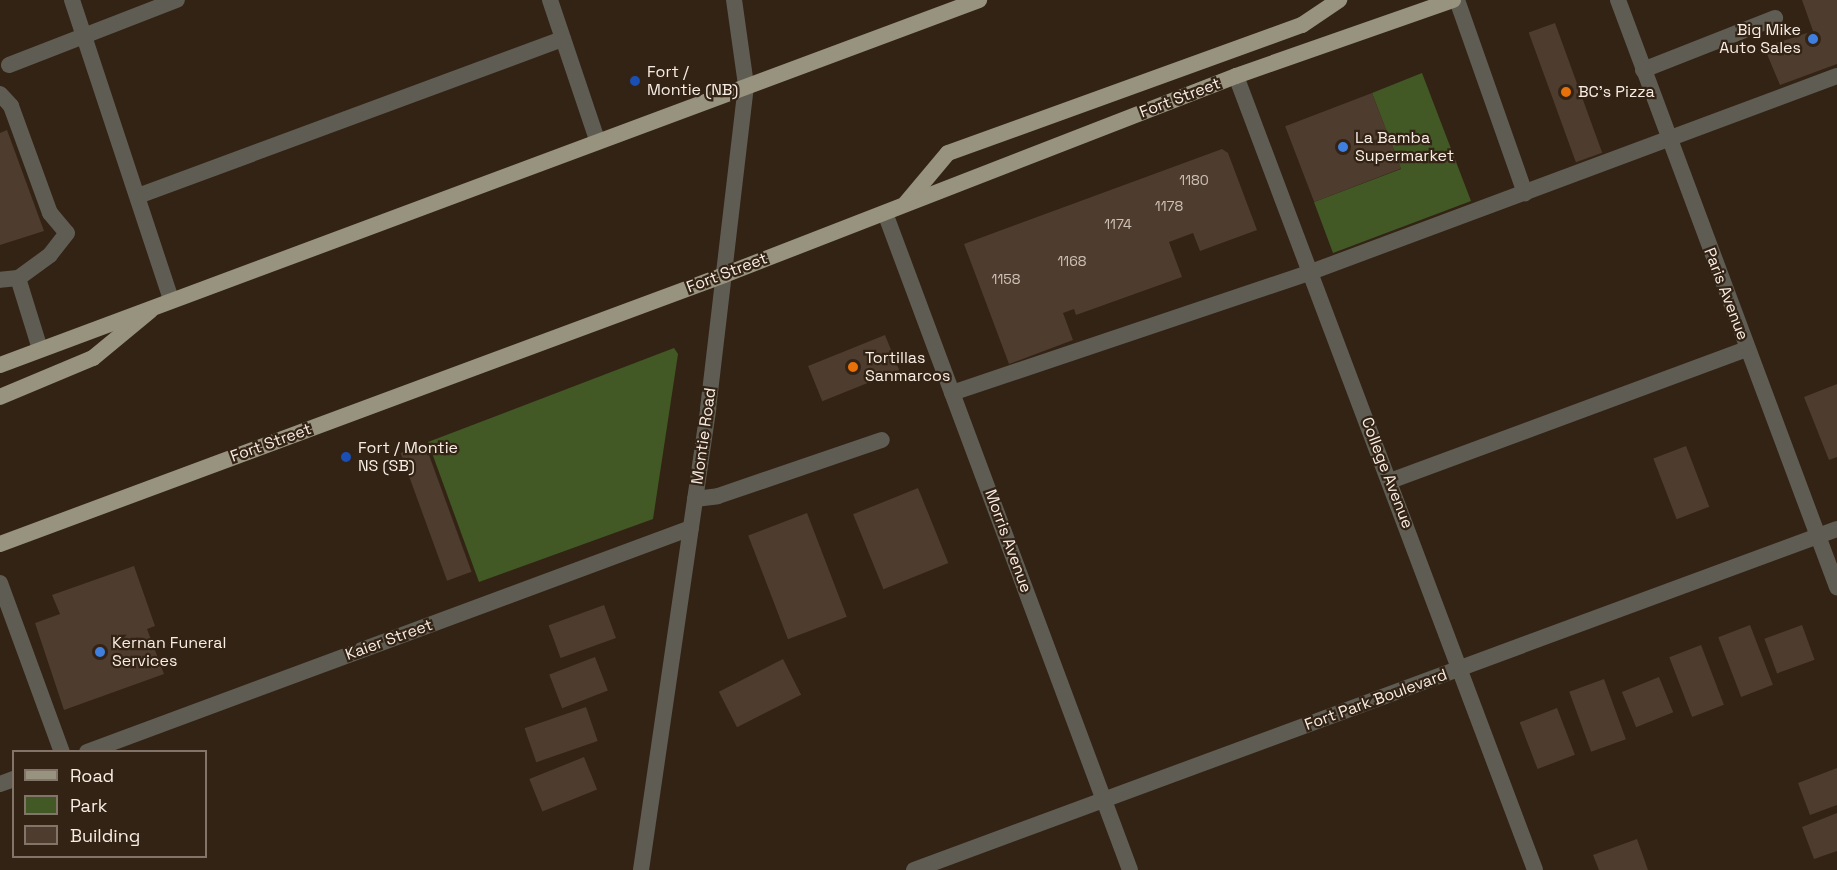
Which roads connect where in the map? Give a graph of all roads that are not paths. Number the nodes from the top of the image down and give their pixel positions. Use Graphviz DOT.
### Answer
graph roads {
  1 [pos="72,0"];
  2 [pos="177,0"];
  3 [pos="550,0"];
  4 [pos="734,0"];
  5 [pos="980,0"];
  6 [pos="1339,0"];
  7 [pos="1455,0"];
  8 [pos="1618,0"];
  9 [pos="1775,18"];
  10 [pos="84,35"];
  11 [pos="563,39"];
  12 [pos="9,65"];
  13 [pos="1643,70"];
  14 [pos="1236,76"];
  15 [pos="1837,76"];
  16 [pos="746,85"];
  17 [pos="0,94"];
  18 [pos="597,140"];
  19 [pos="1668,140"];
  20 [pos="1525,193"];
  21 [pos="138,196"];
  22 [pos="904,206"];
  23 [pos="885,213"];
  24 [pos="1311,272"];
  25 [pos="723,275"];
  26 [pos="18,278"];
  27 [pos="0,280"];
  28 [pos="164,301"];
  29 [pos="40,349"];
  30 [pos="1747,349"];
  31 [pos="0,365"];
  32 [pos="952,393"];
  33 [pos="0,397"];
  34 [pos="882,440"];
  35 [pos="1390,482"];
  36 [pos="695,499"];
  37 [pos="691,528"];
  38 [pos="1837,529"];
  39 [pos="1818,536"];
  40 [pos="0,544"];
  41 [pos="0,583"];
  42 [pos="1837,587"];
  43 [pos="1461,669"];
  44 [pos="61,750"];
  45 [pos="92,750"];
  46 [pos="1104,801"];
  47 [pos="641,870"];
  48 [pos="914,870"];
  49 [pos="1130,870"];
  50 [pos="1535,870"];
  1 -- 10 [label="street"];
  2 -- 10 [label="street"];
  3 -- 11 [label="street"];
  4 -- 16 [label="street, Montie Road"];
  5 -- 16 [label="main road"];
  6 -- 22 [label="main road"];
  7 -- 14 [label="main road, Fort Street"];
  7 -- 20 [label="street"];
  8 -- 13 [label="street, Paris Avenue"];
  9 -- 13 [label="street"];
  10 -- 12 [label="street"];
  10 -- 21 [label="street"];
  11 -- 18 [label="street"];
  11 -- 21 [label="street"];
  13 -- 19 [label="street, Paris Avenue"];
  14 -- 22 [label="main road, Fort Street"];
  14 -- 24 [label="street, College Avenue"];
  15 -- 19 [label="street"];
  16 -- 18 [label="main road"];
  16 -- 25 [label="street, Montie Road"];
  17 -- 26 [label="street"];
  18 -- 28 [label="main road"];
  19 -- 20 [label="street"];
  19 -- 30 [label="street, Paris Avenue"];
  20 -- 24 [label="street"];
  21 -- 28 [label="street"];
  22 -- 23 [label="main road, Fort Street"];
  23 -- 25 [label="main road, Fort Street"];
  23 -- 32 [label="street, Morris Avenue"];
  24 -- 32 [label="street"];
  24 -- 35 [label="street, College Avenue"];
  25 -- 36 [label="street, Montie Road"];
  25 -- 40 [label="main road, Fort Street"];
  26 -- 27 [label="street"];
  26 -- 29 [label="street"];
  28 -- 29 [label="main road"];
  28 -- 33 [label="main road"];
  29 -- 31 [label="main road"];
  30 -- 35 [label="street"];
  30 -- 39 [label="street, Paris Avenue"];
  32 -- 46 [label="street, Morris Avenue"];
  34 -- 36 [label="street"];
  35 -- 43 [label="street, College Avenue"];
  36 -- 37 [label="street, Montie Road"];
  37 -- 45 [label="street, Kaier Street"];
  37 -- 47 [label="street, Montie Road"];
  38 -- 39 [label="street, Fort Park Boulevard"];
  39 -- 42 [label="street, Paris Avenue"];
  39 -- 43 [label="street, Fort Park Boulevard"];
  41 -- 44 [label="street"];
  43 -- 46 [label="street, Fort Park Boulevard"];
  43 -- 50 [label="street, College Avenue"];
  46 -- 48 [label="street, Fort Park Boulevard"];
  46 -- 49 [label="street, Morris Avenue"];
}
